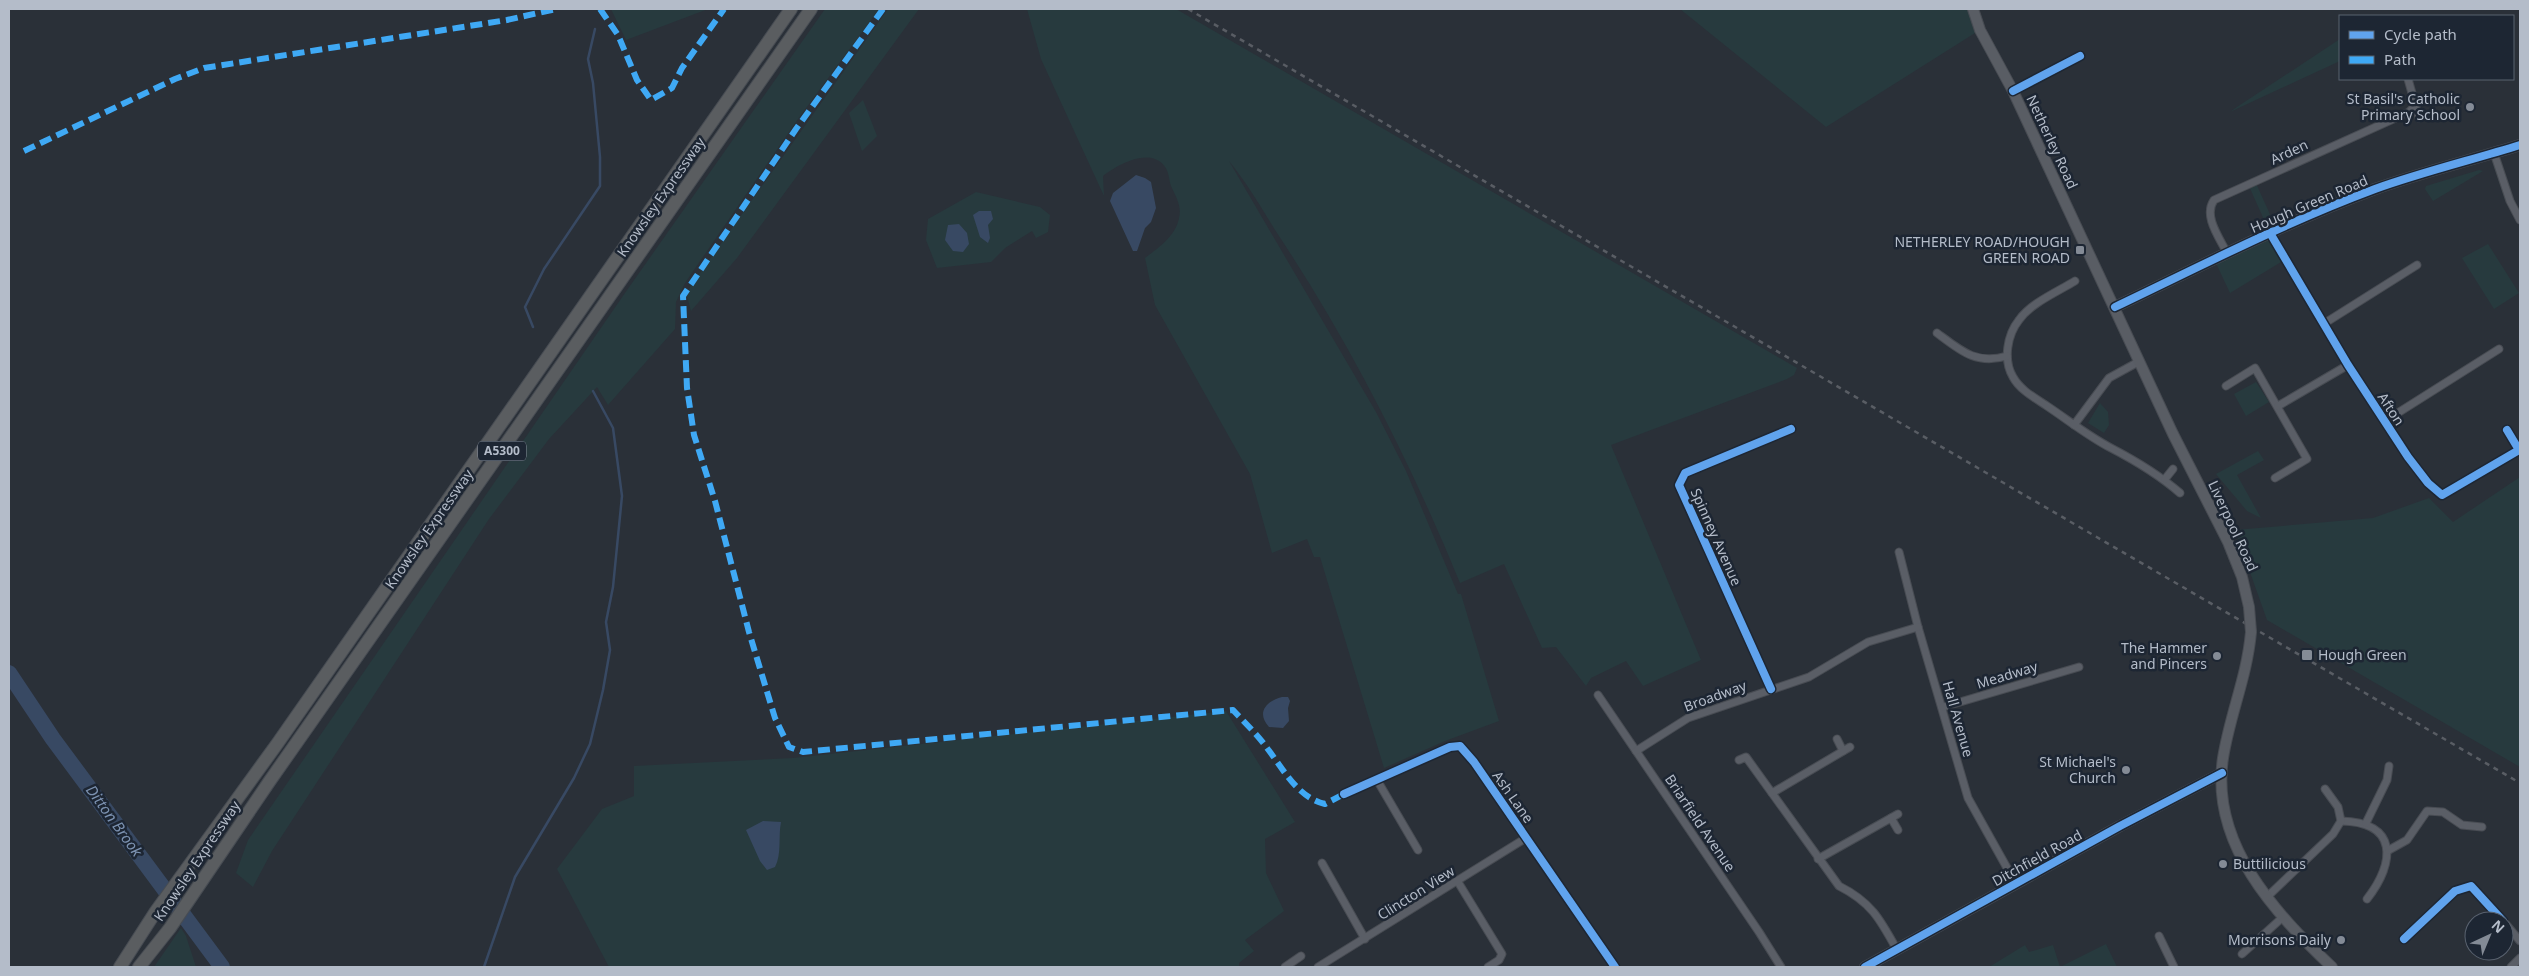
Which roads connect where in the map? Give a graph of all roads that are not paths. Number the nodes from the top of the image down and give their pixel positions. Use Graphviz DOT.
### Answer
graph roads {
  1 [pos="791,9"];
  2 [pos="812,9"];
  3 [pos="1973,9"];
  4 [pos="2080,56"];
  5 [pos="2408,80"];
  6 [pos="2013,91"];
  7 [pos="2415,106"];
  8 [pos="2419,118"];
  9 [pos="2520,145"];
  10 [pos="2494,153"];
  11 [pos="2520,220"];
  12 [pos="2079,233"];
  13 [pos="2270,233"];
  14 [pos="2227,253"];
  15 [pos="2417,265"];
  16 [pos="2075,282"];
  17 [pos="2115,307"];
  18 [pos="2325,323"];
  19 [pos="1937,333"];
  20 [pos="2499,349"];
  21 [pos="2007,356"];
  22 [pos="2140,361"];
  23 [pos="2348,365"];
  24 [pos="2226,386"];
  25 [pos="2278,406"];
  26 [pos="2385,421"];
  27 [pos="2074,425"];
  28 [pos="1791,429"];
  29 [pos="2507,430"];
  30 [pos="2173,469"];
  31 [pos="2275,478"];
  32 [pos="2165,479"];
  33 [pos="2180,493"];
  34 [pos="1899,552"];
  35 [pos="1918,627"];
  36 [pos="2079,667"];
  37 [pos="1771,689"];
  38 [pos="1598,695"];
  39 [pos="1943,707"];
  40 [pos="1837,739"];
  41 [pos="1850,747"];
  42 [pos="1843,751"];
  43 [pos="1636,752"];
  44 [pos="1739,760"];
  45 [pos="2388,766"];
  46 [pos="2222,774"];
  47 [pos="1376,780"];
  48 [pos="2325,789"];
  49 [pos="1772,793"];
  50 [pos="1344,794"];
  51 [pos="1898,814"];
  52 [pos="1891,818"];
  53 [pos="2341,821"];
  54 [pos="2366,823"];
  55 [pos="2482,827"];
  56 [pos="1898,830"];
  57 [pos="1526,838"];
  58 [pos="1418,850"];
  59 [pos="2389,850"];
  60 [pos="1818,859"];
  61 [pos="1322,863"];
  62 [pos="1458,882"];
  63 [pos="2016,884"];
  64 [pos="2268,896"];
  65 [pos="2367,898"];
  66 [pos="156,911"];
  67 [pos="2494,911"];
  68 [pos="2283,917"];
  69 [pos="170,928"];
  70 [pos="2160,936"];
  71 [pos="1364,939"];
  72 [pos="2404,939"];
  73 [pos="1896,950"];
  74 [pos="2242,954"];
  75 [pos="1301,956"];
  76 [pos="2520,958"];
  77 [pos="1290,966"];
  78 [pos="110,967"];
  79 [pos="120,967"];
  80 [pos="139,967"];
  81 [pos="145,967"];
  82 [pos="1318,967"];
  83 [pos="1488,967"];
  84 [pos="1615,967"];
  85 [pos="1781,967"];
  86 [pos="1865,967"];
  87 [pos="2174,967"];
  88 [pos="2332,967"];
  89 [pos="2511,967"];
  1 -- 66 [label="highway, Knowsley Expressway / A5300"];
  2 -- 69 [label="highway, Knowsley Expressway / A5300"];
  3 -- 6 [label="main road, Netherley Road"];
  4 -- 6 [label="street"];
  5 -- 7 [label="street"];
  6 -- 12 [label="main road, Netherley Road"];
  7 -- 8 [label="street"];
  7 -- 14 [label="street, Arden"];
  9 -- 10 [label="main road, Hough Green Road"];
  10 -- 11 [label="street"];
  10 -- 13 [label="main road, Hough Green Road"];
  12 -- 17 [label="main road, Liverpool Road"];
  13 -- 14 [label="main road, Hough Green Road"];
  13 -- 18 [label="street, Afton"];
  14 -- 17 [label="main road, Hough Green Road"];
  15 -- 18 [label="street"];
  16 -- 21 [label="street"];
  17 -- 22 [label="main road, Liverpool Road"];
  18 -- 23 [label="street, Afton"];
  19 -- 21 [label="street"];
  20 -- 26 [label="street"];
  21 -- 27 [label="street"];
  22 -- 27 [label="street"];
  22 -- 46 [label="main road, Liverpool Road, bridge"];
  23 -- 25 [label="street"];
  23 -- 26 [label="street, Afton"];
  24 -- 25 [label="street"];
  25 -- 31 [label="street"];
  26 -- 29 [label="street, Afton"];
  27 -- 32 [label="street"];
  28 -- 37 [label="street, Spinney Avenue"];
  30 -- 32 [label="street"];
  32 -- 33 [label="street"];
  34 -- 35 [label="street, Hall Avenue"];
  35 -- 37 [label="street, Broadway"];
  35 -- 39 [label="street, Hall Avenue"];
  36 -- 39 [label="street, Meadway"];
  37 -- 43 [label="street, Broadway"];
  38 -- 43 [label="street, Briarfield Avenue"];
  39 -- 63 [label="street, Hall Avenue"];
  40 -- 42 [label="street"];
  41 -- 42 [label="street"];
  42 -- 49 [label="street"];
  43 -- 85 [label="street, Briarfield Avenue"];
  44 -- 49 [label="street"];
  45 -- 54 [label="street"];
  46 -- 63 [label="main road, Ditchfield Road"];
  46 -- 64 [label="main road, Liverpool Road"];
  47 -- 50 [label="street, Ash Lane"];
  47 -- 57 [label="street, Ash Lane"];
  47 -- 58 [label="street"];
  48 -- 53 [label="street"];
  49 -- 60 [label="street"];
  51 -- 52 [label="street"];
  52 -- 56 [label="street"];
  52 -- 60 [label="street"];
  53 -- 54 [label="street"];
  53 -- 64 [label="street"];
  54 -- 59 [label="street"];
  55 -- 59 [label="street"];
  57 -- 62 [label="street, Clincton View"];
  57 -- 84 [label="street, Ash Lane"];
  59 -- 65 [label="street"];
  60 -- 73 [label="street"];
  61 -- 71 [label="street"];
  62 -- 71 [label="street, Clincton View"];
  62 -- 83 [label="street"];
  63 -- 73 [label="main road, Ditchfield Road"];
  64 -- 68 [label="main road, Liverpool Road"];
  66 -- 78 [label="highway"];
  66 -- 79 [label="highway, Knowsley Expressway / A5300"];
  67 -- 72 [label="street"];
  68 -- 74 [label="street"];
  68 -- 88 [label="main road, Liverpool Road"];
  69 -- 80 [label="highway, Knowsley Expressway / A5300"];
  69 -- 81 [label="highway"];
  70 -- 87 [label="street"];
  71 -- 82 [label="street, Clincton View"];
  73 -- 86 [label="main road, Ditchfield Road"];
  75 -- 77 [label="street"];
  76 -- 89 [label="street"];
}
